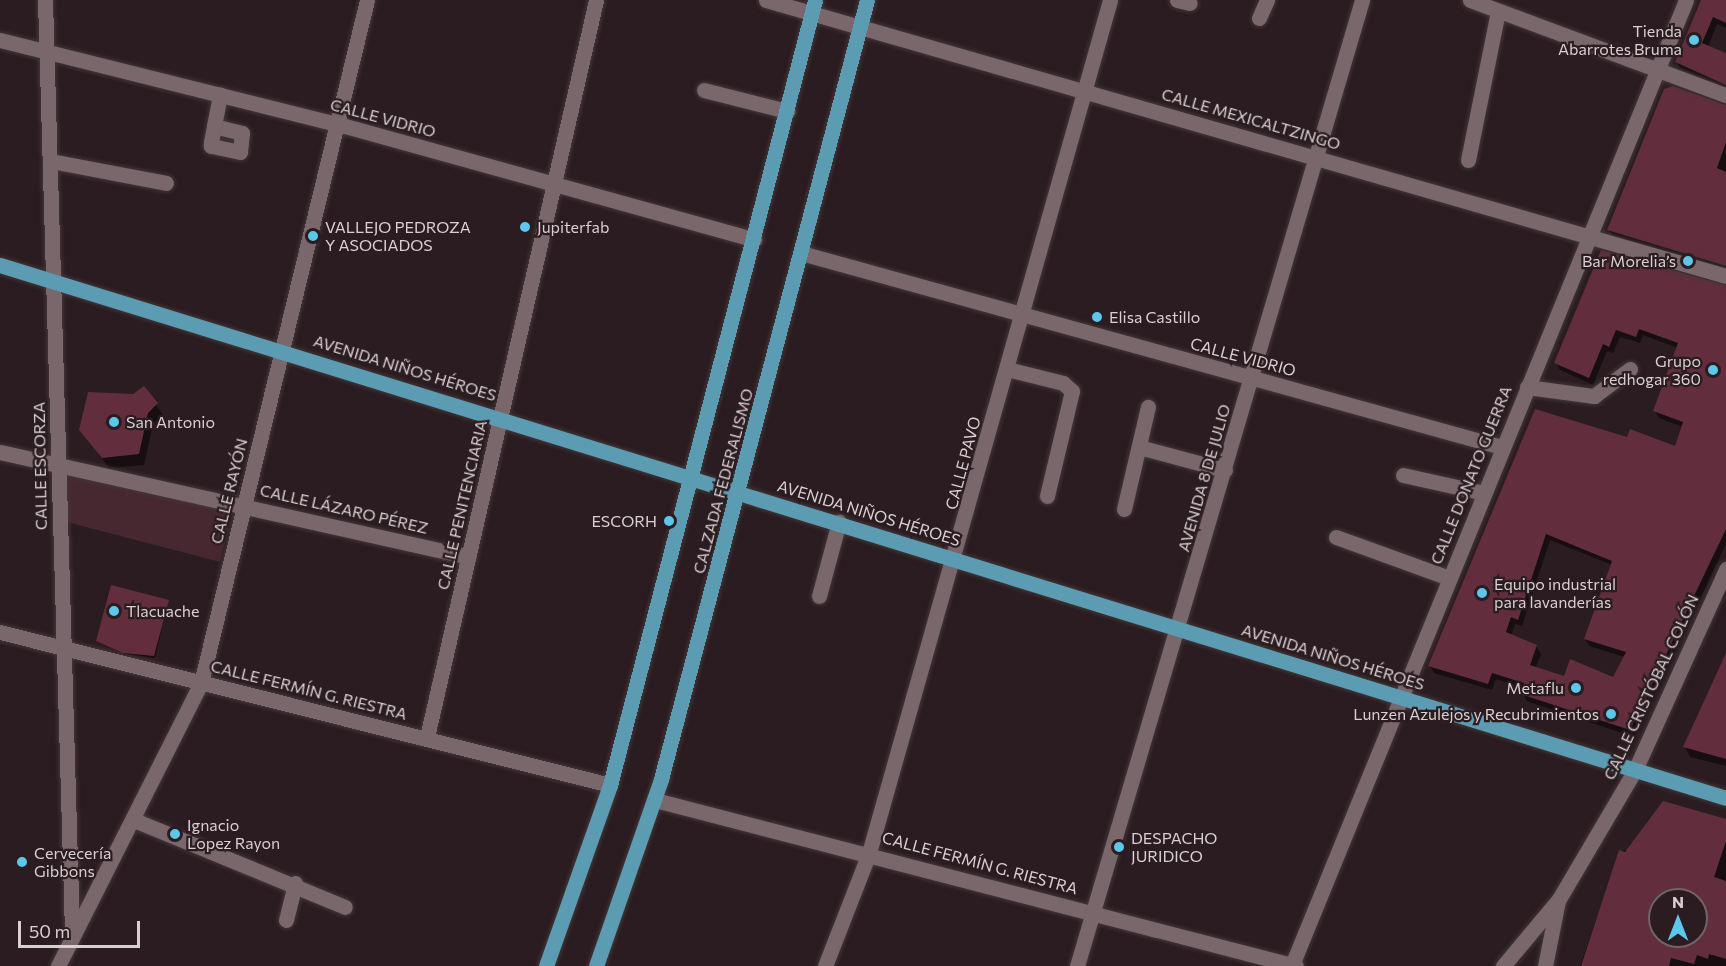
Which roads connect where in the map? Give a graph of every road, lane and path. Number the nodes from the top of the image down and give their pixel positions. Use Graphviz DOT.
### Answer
graph roads {
  1 [pos="45,0"];
  2 [pos="367,0"];
  3 [pos="596,0"];
  4 [pos="766,0"];
  5 [pos="867,0"];
  6 [pos="1110,0"];
  7 [pos="1267,0"];
  8 [pos="1362,0"];
  9 [pos="1686,0"];
  10 [pos="1479,2"];
  11 [pos="813,7"];
  12 [pos="1498,11"];
  13 [pos="1258,18"];
  14 [pos="860,26"];
  15 [pos="0,40"];
  16 [pos="47,51"];
  17 [pos="1657,70"];
  18 [pos="704,90"];
  19 [pos="1086,90"];
  20 [pos="220,95"];
  21 [pos="1726,95"];
  22 [pos="787,111"];
  23 [pos="338,124"];
  24 [pos="214,126"];
  25 [pos="1317,157"];
  26 [pos="1468,160"];
  27 [pos="51,161"];
  28 [pos="166,183"];
  29 [pos="554,184"];
  30 [pos="1589,236"];
  31 [pos="754,239"];
  32 [pos="801,253"];
  33 [pos="0,265"];
  34 [pos="1726,276"];
  35 [pos="54,281"];
  36 [pos="1021,315"];
  37 [pos="281,349"];
  38 [pos="1007,369"];
  39 [pos="1630,369"];
  40 [pos="1252,378"];
  41 [pos="1527,387"];
  42 [pos="1148,407"];
  43 [pos="502,417"];
  44 [pos="1138,447"];
  45 [pos="1502,447"];
  46 [pos="0,452"];
  47 [pos="57,464"];
  48 [pos="1225,470"];
  49 [pos="1403,475"];
  50 [pos="692,476"];
  51 [pos="740,492"];
  52 [pos="1484,493"];
  53 [pos="1047,495"];
  54 [pos="245,504"];
  55 [pos="1124,509"];
  56 [pos="839,522"];
  57 [pos="1336,537"];
  58 [pos="468,557"];
  59 [pos="956,559"];
  60 [pos="1726,569"];
  61 [pos="1449,578"];
  62 [pos="819,596"];
  63 [pos="1179,628"];
  64 [pos="0,632"];
  65 [pos="62,647"];
  66 [pos="201,683"];
  67 [pos="1401,697"];
  68 [pos="427,737"];
  69 [pos="1635,770"];
  70 [pos="610,785"];
  71 [pos="1726,798"];
  72 [pos="655,800"];
  73 [pos="135,820"];
  74 [pos="869,853"];
  75 [pos="295,883"];
  76 [pos="1558,899"];
  77 [pos="345,907"];
  78 [pos="1094,912"];
  79 [pos="286,920"];
  80 [pos="72,931"];
  81 [pos="1294,965"];
  82 [pos="58,966"];
  83 [pos="546,966"];
  84 [pos="596,966"];
  85 [pos="825,966"];
  86 [pos="1077,966"];
  87 [pos="1503,966"];
  88 [pos="1545,966"];
  1 -- 16 [label="street, CALLE ESCORZA"];
  2 -- 23 [label="street, CALLE RAYÓN"];
  3 -- 29 [label="street, CALLE PENITENCIARIA"];
  4 -- 11 [label="street, CALLE MEXICALTZINGO"];
  5 -- 14 [label="main road, CALZADA FEDERALISMO"];
  6 -- 19 [label="street, CALLE PAVO"];
  7 -- 13 [label="street"];
  8 -- 25 [label="street, AVENIDA 8 DE JULIO"];
  9 -- 17 [label="street, CALLE DONATO GUERRA"];
  10 -- 12 [label="street"];
  11 -- 14 [label="street, CALLE MEXICALTZINGO"];
  11 -- 22 [label="main road, CALZADA FEDERALISMO"];
  12 -- 17 [label="street"];
  12 -- 26 [label="street"];
  14 -- 19 [label="street, CALLE MEXICALTZINGO"];
  14 -- 32 [label="main road, CALZADA FEDERALISMO"];
  15 -- 16 [label="street, CALLE VIDRIO"];
  16 -- 20 [label="street, CALLE VIDRIO"];
  16 -- 27 [label="street, CALLE ESCORZA"];
  17 -- 21 [label="street"];
  17 -- 30 [label="street, CALLE DONATO GUERRA"];
  18 -- 22 [label="street"];
  19 -- 25 [label="street, CALLE MEXICALTZINGO"];
  19 -- 36 [label="street, CALLE PAVO"];
  20 -- 23 [label="street, CALLE VIDRIO"];
  20 -- 24 [label="street"];
  22 -- 31 [label="main road, CALZADA FEDERALISMO"];
  23 -- 29 [label="street, CALLE VIDRIO"];
  23 -- 37 [label="street, CALLE RAYÓN"];
  25 -- 30 [label="street, CALLE MEXICALTZINGO"];
  25 -- 40 [label="street, AVENIDA 8 DE JULIO"];
  27 -- 28 [label="street"];
  27 -- 35 [label="street, CALLE ESCORZA"];
  29 -- 31 [label="street, CALLE VIDRIO"];
  29 -- 43 [label="street, CALLE PENITENCIARIA"];
  30 -- 34 [label="street, CALLE MEXICALTZINGO"];
  30 -- 41 [label="street, CALLE DONATO GUERRA"];
  31 -- 50 [label="main road, CALZADA FEDERALISMO"];
  32 -- 36 [label="street, CALLE VIDRIO"];
  32 -- 51 [label="main road, CALZADA FEDERALISMO"];
  33 -- 35 [label="main road, AVENIDA NIÑOS HÉROES"];
  35 -- 37 [label="main road, AVENIDA NIÑOS HÉROES"];
  35 -- 47 [label="street, CALLE ESCORZA"];
  36 -- 38 [label="street, CALLE PAVO"];
  36 -- 40 [label="street, CALLE VIDRIO"];
  37 -- 43 [label="main road, AVENIDA NIÑOS HÉROES"];
  37 -- 54 [label="street, CALLE RAYÓN"];
  38 -- 53 [label="street"];
  38 -- 59 [label="street, CALLE PAVO"];
  39 -- 41 [label="street"];
  40 -- 45 [label="street, CALLE VIDRIO"];
  40 -- 48 [label="street, AVENIDA 8 DE JULIO"];
  41 -- 45 [label="street, CALLE DONATO GUERRA"];
  42 -- 44 [label="street"];
  43 -- 50 [label="main road, AVENIDA NIÑOS HÉROES"];
  43 -- 58 [label="street, CALLE PENITENCIARIA"];
  44 -- 48 [label="street"];
  44 -- 55 [label="street"];
  45 -- 52 [label="street, CALLE DONATO GUERRA"];
  46 -- 47 [label="street, CALLE LÁZARO PÉREZ"];
  47 -- 54 [label="street, CALLE LÁZARO PÉREZ"];
  47 -- 65 [label="street, CALLE ESCORZA"];
  48 -- 63 [label="street, AVENIDA 8 DE JULIO"];
  49 -- 52 [label="street"];
  50 -- 51 [label="main road, AVENIDA NIÑOS HÉROES"];
  50 -- 70 [label="main road, CALZADA FEDERALISMO"];
  51 -- 56 [label="main road, AVENIDA NIÑOS HÉROES"];
  51 -- 72 [label="main road, CALZADA FEDERALISMO"];
  52 -- 61 [label="street, CALLE DONATO GUERRA"];
  54 -- 58 [label="street, CALLE LÁZARO PÉREZ"];
  54 -- 66 [label="street, CALLE RAYÓN"];
  56 -- 59 [label="main road, AVENIDA NIÑOS HÉROES"];
  56 -- 62 [label="street"];
  57 -- 61 [label="street"];
  58 -- 68 [label="street, CALLE PENITENCIARIA"];
  59 -- 63 [label="main road, AVENIDA NIÑOS HÉROES"];
  59 -- 74 [label="street, CALLE PAVO"];
  60 -- 69 [label="street, CALLE CRISTÓBAL COLÓN"];
  61 -- 67 [label="street, CALLE DONATO GUERRA"];
  63 -- 67 [label="main road, AVENIDA NIÑOS HÉROES"];
  63 -- 78 [label="street, AVENIDA 8 DE JULIO"];
  64 -- 65 [label="street, CALLE FERMÍN G. RIESTRA"];
  65 -- 66 [label="street, CALLE FERMÍN G. RIESTRA"];
  65 -- 80 [label="street, CALLE ESCORZA"];
  66 -- 68 [label="street, CALLE FERMÍN G. RIESTRA"];
  66 -- 73 [label="street, CALLE RAYÓN"];
  67 -- 69 [label="main road, AVENIDA NIÑOS HÉROES"];
  67 -- 81 [label="street, CALLE DONATO GUERRA"];
  68 -- 70 [label="street, CALLE FERMÍN G. RIESTRA"];
  69 -- 71 [label="main road, AVENIDA NIÑOS HÉROES"];
  69 -- 76 [label="street, CALLE CRISTÓBAL COLÓN"];
  70 -- 83 [label="main road, CALZADA FEDERALISMO"];
  72 -- 74 [label="street, CALLE FERMÍN G. RIESTRA"];
  72 -- 84 [label="main road, CALZADA FEDERALISMO"];
  73 -- 75 [label="street"];
  73 -- 80 [label="street, CALLE RAYÓN"];
  74 -- 78 [label="street, CALLE FERMÍN G. RIESTRA"];
  74 -- 85 [label="street, CALLE PAVO"];
  75 -- 77 [label="street"];
  75 -- 79 [label="street"];
  76 -- 87 [label="street, CALLE CRISTÓBAL COLÓN"];
  76 -- 88 [label="street"];
  78 -- 81 [label="street, CALLE FERMÍN G. RIESTRA"];
  78 -- 86 [label="street, AVENIDA 8 DE JULIO"];
  80 -- 82 [label="street, CALLE RAYÓN"];
}
